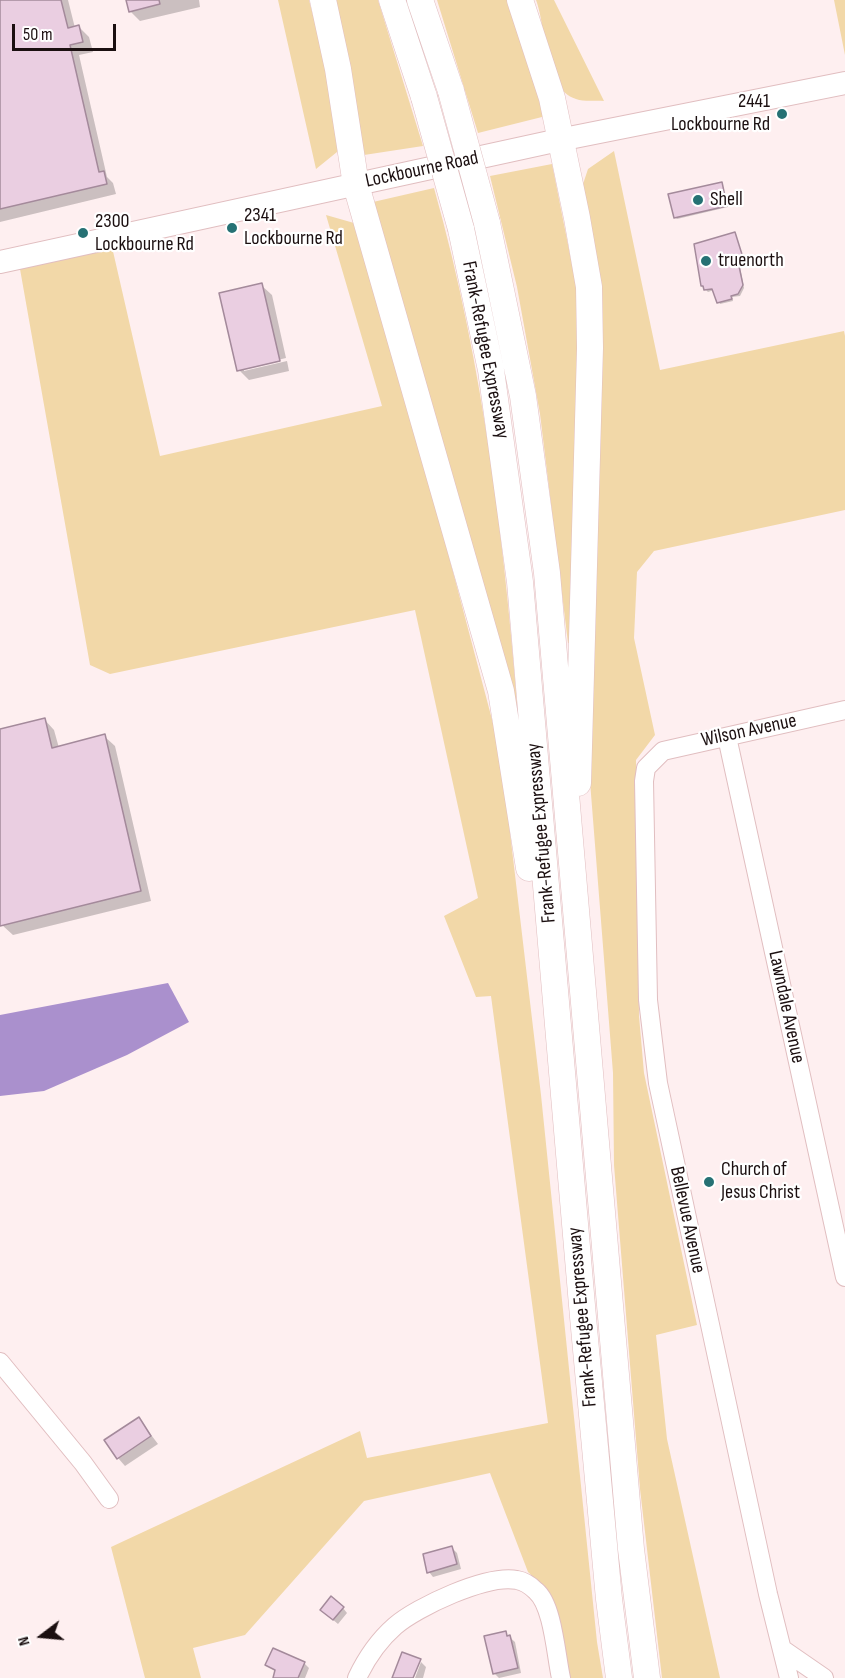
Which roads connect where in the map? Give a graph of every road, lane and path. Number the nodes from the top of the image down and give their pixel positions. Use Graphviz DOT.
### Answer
graph roads {
  1 [pos="323,0"];
  2 [pos="392,0"];
  3 [pos="420,0"];
  4 [pos="520,0"];
  5 [pos="845,83"];
  6 [pos="559,140"];
  7 [pos="356,184"];
  8 [pos="0,262"];
  9 [pos="845,710"];
  10 [pos="727,736"];
  11 [pos="655,758"];
  12 [pos="568,833"];
  13 [pos="551,955"];
  14 [pos="845,1277"];
  15 [pos="0,1362"];
  16 [pos="109,1499"];
  17 [pos="782,1649"];
  18 [pos="357,1678"];
  19 [pos="561,1678"];
  20 [pos="619,1678"];
  21 [pos="647,1678"];
  22 [pos="789,1678"];
  23 [pos="824,1678"];
  1 -- 7 [label="highway"];
  2 -- 13 [label="highway, Frank-Refugee Expressway, bridge"];
  3 -- 12 [label="highway, Frank-Refugee Expressway, bridge"];
  4 -- 6 [label="highway"];
  5 -- 6 [label="main road, Lockbourne Road"];
  6 -- 7 [label="main road, Lockbourne Road"];
  6 -- 12 [label="highway"];
  7 -- 8 [label="main road, Lockbourne Road"];
  7 -- 13 [label="highway"];
  9 -- 10 [label="street, Wilson Avenue"];
  10 -- 11 [label="street, Wilson Avenue"];
  10 -- 14 [label="street, Lawndale Avenue"];
  11 -- 17 [label="street, Bellevue Avenue"];
  12 -- 21 [label="highway, Frank-Refugee Expressway"];
  13 -- 20 [label="highway, Frank-Refugee Expressway"];
  15 -- 16 [label="street"];
  17 -- 22 [label="street, Bellevue Avenue"];
  17 -- 23 [label="street"];
  18 -- 19 [label="street"];
}
